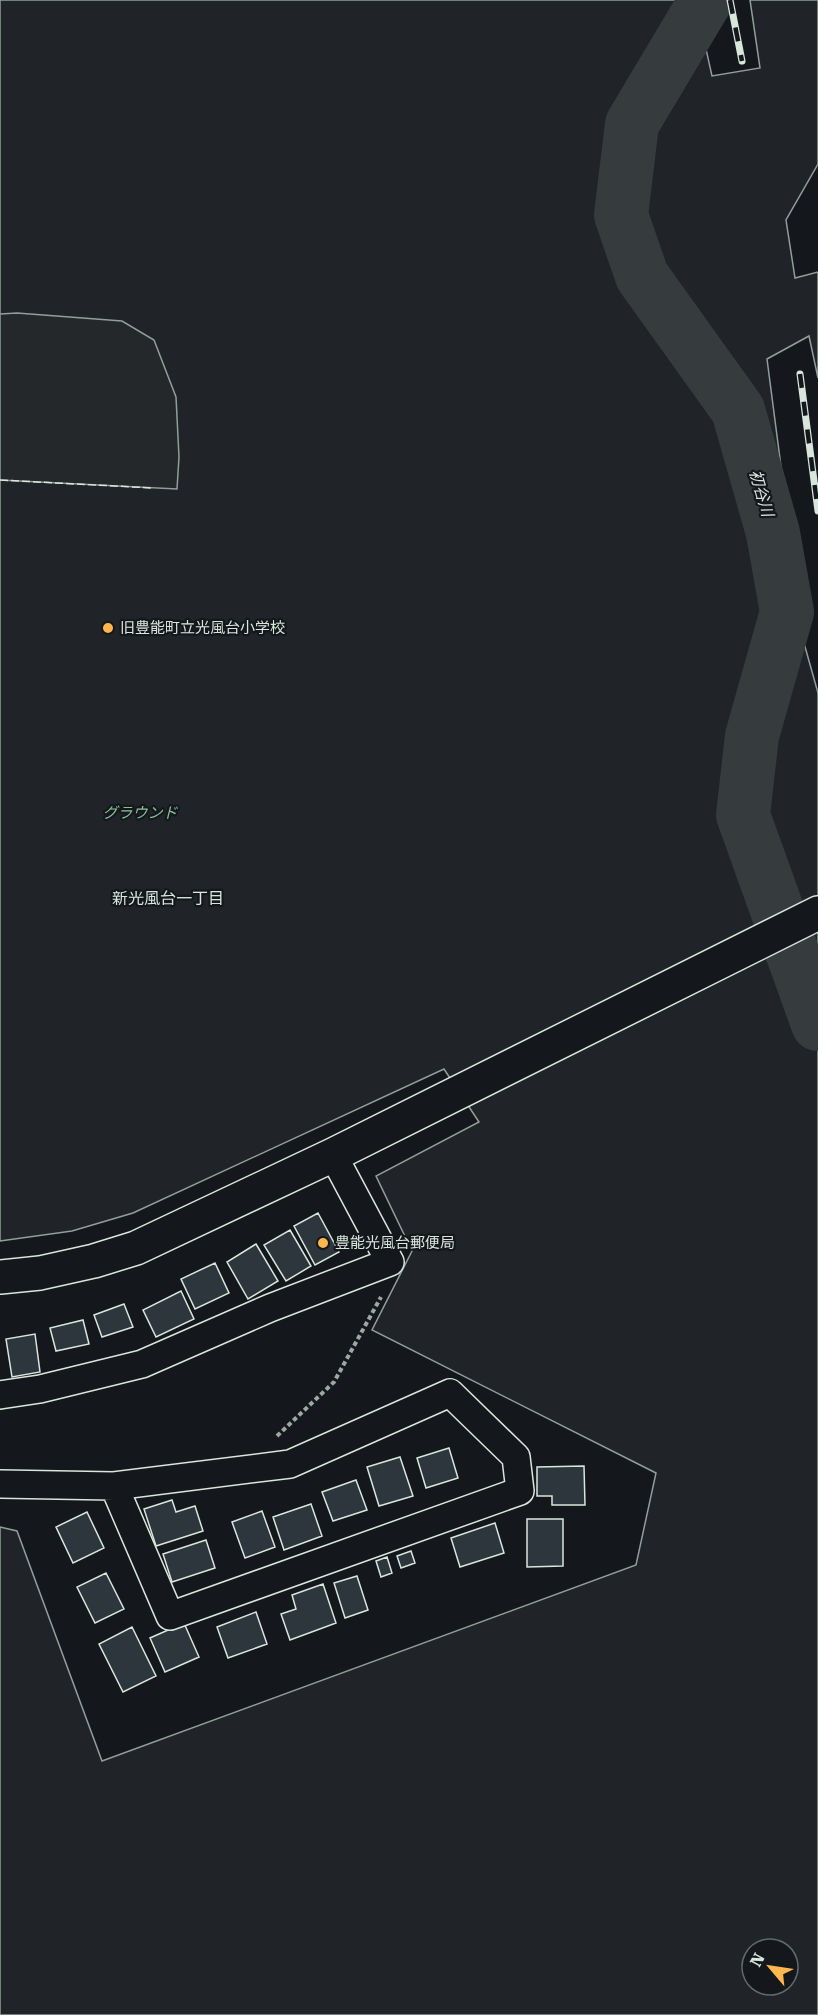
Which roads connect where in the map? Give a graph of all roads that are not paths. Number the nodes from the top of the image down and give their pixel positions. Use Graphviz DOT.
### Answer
graph roads {
  1 [pos="818,913"];
  2 [pos="333,1155"];
  3 [pos="0,1276"];
  4 [pos="0,1395"];
  5 [pos="0,1484"];
  6 [pos="114,1486"];
  1 -- 2 [label="street"];
  2 -- 3 [label="street"];
  2 -- 4 [label="street"];
  5 -- 6 [label="street"];
  6 -- 6 [label="street"];
}
